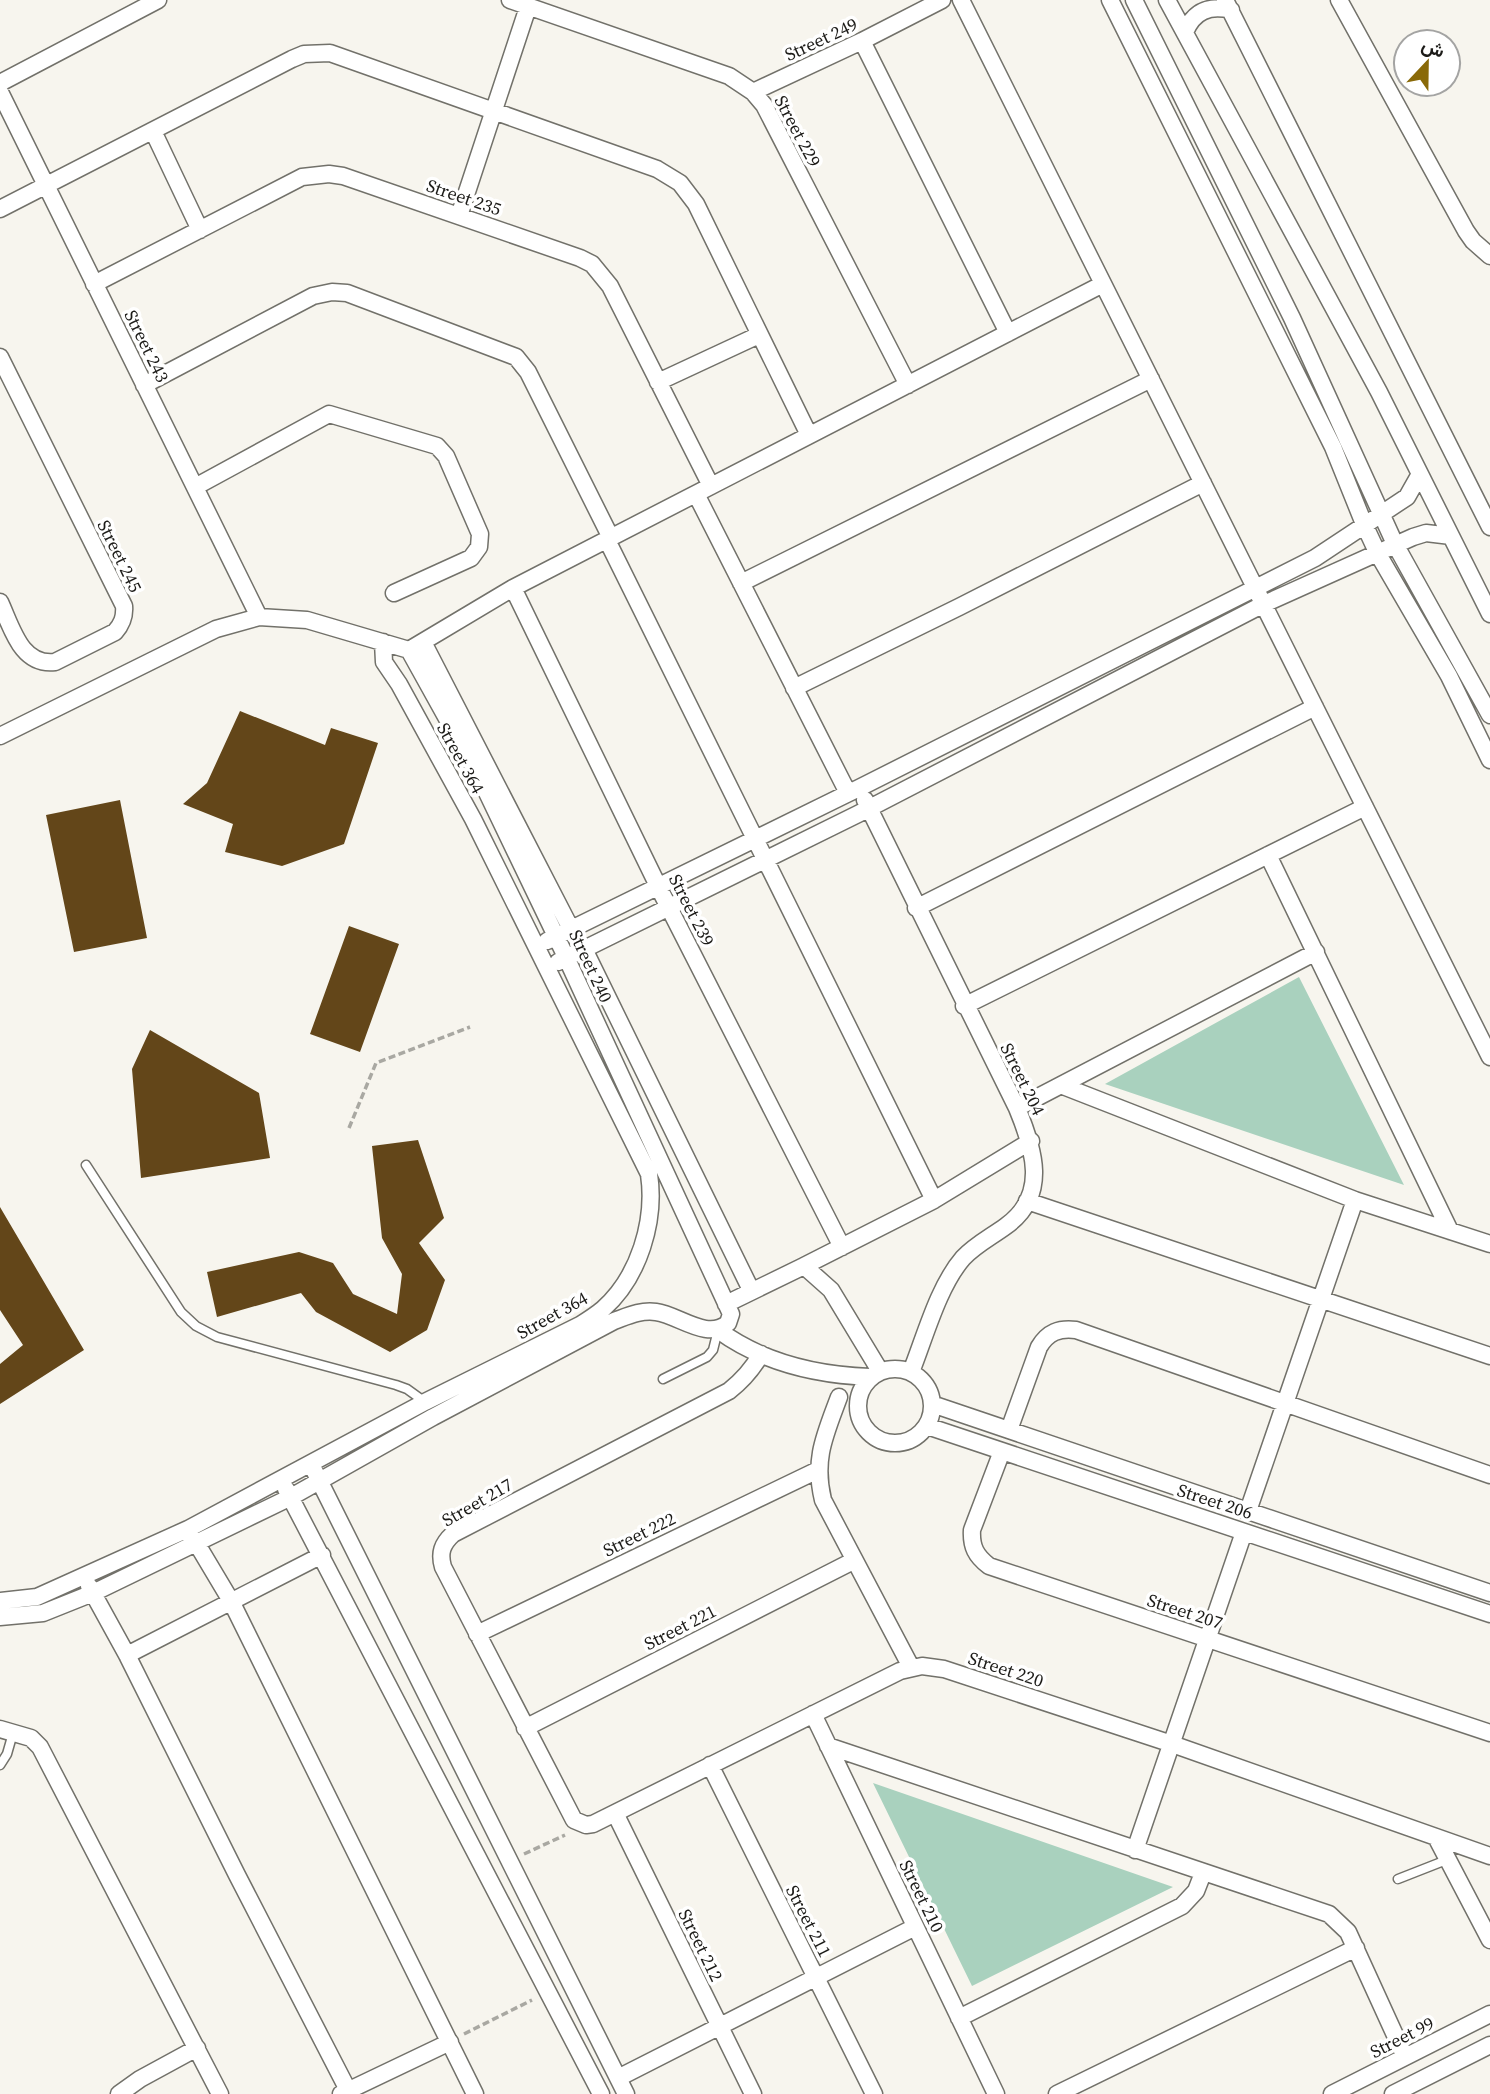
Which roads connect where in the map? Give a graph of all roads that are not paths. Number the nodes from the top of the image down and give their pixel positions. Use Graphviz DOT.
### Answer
graph roads {
  1 [pos="158,0"];
  2 [pos="510,0"];
  3 [pos="942,0"];
  4 [pos="961,0"];
  5 [pos="1110,0"];
  6 [pos="1134,0"];
  7 [pos="1167,0"];
  8 [pos="1339,0"];
  9 [pos="1228,5"];
  10 [pos="528,7"];
  11 [pos="1185,32"];
  12 [pos="863,41"];
  13 [pos="0,83"];
  14 [pos="0,92"];
  15 [pos="753,92"];
  16 [pos="494,111"];
  17 [pos="153,131"];
  18 [pos="46,185"];
  19 [pos="0,209"];
  20 [pos="459,216"];
  21 [pos="200,230"];
  22 [pos="1490,256"];
  23 [pos="94,284"];
  24 [pos="1103,284"];
  25 [pos="1008,333"];
  26 [pos="759,335"];
  27 [pos="0,357"];
  28 [pos="1151,379"];
  29 [pos="658,382"];
  30 [pos="144,384"];
  31 [pos="908,385"];
  32 [pos="809,435"];
  33 [pos="1420,474"];
  34 [pos="1203,483"];
  35 [pos="195,487"];
  36 [pos="703,490"];
  37 [pos="1381,514"];
  38 [pos="1363,524"];
  39 [pos="1490,527"];
  40 [pos="1451,537"];
  41 [pos="609,539"];
  42 [pos="1395,544"];
  43 [pos="1378,554"];
  44 [pos="741,583"];
  45 [pos="1255,586"];
  46 [pos="513,588"];
  47 [pos="394,593"];
  48 [pos="0,603"];
  49 [pos="1264,604"];
  50 [pos="1490,614"];
  51 [pos="259,617"];
  52 [pos="383,642"];
  53 [pos="416,646"];
  54 [pos="794,688"];
  55 [pos="1315,707"];
  56 [pos="1490,715"];
  57 [pos="0,736"];
  58 [pos="1490,760"];
  59 [pos="853,791"];
  60 [pos="1365,807"];
  61 [pos="869,808"];
  62 [pos="755,839"];
  63 [pos="1268,855"];
  64 [pos="765,860"];
  65 [pos="659,888"];
  66 [pos="669,908"];
  67 [pos="916,908"];
  68 [pos="563,932"];
  69 [pos="535,947"];
  70 [pos="583,949"];
  71 [pos="1315,952"];
  72 [pos="566,957"];
  73 [pos="546,969"];
  74 [pos="964,1006"];
  75 [pos="1490,1057"];
  76 [pos="1063,1086"];
  77 [pos="1017,1108"];
  78 [pos="1031,1141"];
  79 [pos="86,1165"];
  80 [pos="934,1200"];
  81 [pos="1355,1200"];
  82 [pos="1027,1201"];
  83 [pos="1450,1231"];
  84 [pos="1490,1244"];
  85 [pos="842,1247"];
  86 [pos="804,1266"];
  87 [pos="751,1290"];
  88 [pos="1321,1299"];
  89 [pos="729,1309"];
  90 [pos="718,1330"];
  91 [pos="761,1354"];
  92 [pos="1490,1356"];
  93 [pos="799,1369"];
  94 [pos="911,1372"];
  95 [pos="875,1374"];
  96 [pos="663,1379"];
  97 [pos="839,1397"];
  98 [pos="425,1402"];
  99 [pos="1286,1402"];
  100 [pos="932,1405"];
  101 [pos="858,1413"];
  102 [pos="927,1426"];
  103 [pos="1009,1430"];
  104 [pos="1002,1451"];
  105 [pos="311,1465"];
  106 [pos="818,1470"];
  107 [pos="1490,1475"];
  108 [pos="320,1479"];
  109 [pos="281,1481"];
  110 [pos="291,1497"];
  111 [pos="1248,1511"];
  112 [pos="1244,1532"];
  113 [pos="192,1535"];
  114 [pos="322,1555"];
  115 [pos="853,1561"];
  116 [pos="84,1577"];
  117 [pos="93,1593"];
  118 [pos="1490,1593"];
  119 [pos="0,1601"];
  120 [pos="231,1601"];
  121 [pos="1490,1614"];
  122 [pos="0,1617"];
  123 [pos="477,1634"];
  124 [pos="1208,1638"];
  125 [pos="127,1655"];
  126 [pos="911,1667"];
  127 [pos="813,1714"];
  128 [pos="524,1728"];
  129 [pos="6,1731"];
  130 [pos="1490,1733"];
  131 [pos="1172,1744"];
  132 [pos="828,1746"];
  133 [pos="0,1765"];
  134 [pos="710,1765"];
  135 [pos="615,1813"];
  136 [pos="582,1824"];
  137 [pos="1436,1837"];
  138 [pos="1135,1850"];
  139 [pos="1490,1856"];
  140 [pos="1449,1859"];
  141 [pos="1203,1873"];
  142 [pos="1398,1879"];
  143 [pos="915,1927"];
  144 [pos="1490,1940"];
  145 [pos="1356,1948"];
  146 [pos="816,1978"];
  147 [pos="1490,2014"];
  148 [pos="959,2018"];
  149 [pos="719,2026"];
  150 [pos="450,2042"];
  151 [pos="1490,2045"];
  152 [pos="197,2048"];
  153 [pos="1405,2057"];
  154 [pos="618,2078"];
  155 [pos="346,2093"];
  156 [pos="119,2094"];
  157 [pos="220,2094"];
  158 [pos="475,2094"];
  159 [pos="601,2094"];
  160 [pos="626,2094"];
  161 [pos="753,2094"];
  162 [pos="874,2094"];
  163 [pos="996,2094"];
  164 [pos="1057,2094"];
  165 [pos="1332,2094"];
  166 [pos="1393,2094"];
  1 -- 13 [label="street"];
  2 -- 10 [label="street, Street 229"];
  3 -- 12 [label="street, Street 249"];
  4 -- 24 [label="street"];
  5 -- 38 [label="street"];
  6 -- 37 [label="street"];
  7 -- 11 [label="street"];
  8 -- 22 [label="street"];
  9 -- 11 [label="street"];
  9 -- 39 [label="street"];
  10 -- 15 [label="street, Street 229"];
  10 -- 16 [label="street"];
  11 -- 33 [label="street"];
  12 -- 15 [label="street, Street 249"];
  12 -- 25 [label="street"];
  14 -- 18 [label="street, Street 243"];
  15 -- 31 [label="street, Street 229"];
  16 -- 17 [label="street"];
  16 -- 20 [label="street"];
  16 -- 26 [label="street"];
  17 -- 18 [label="street"];
  17 -- 21 [label="street"];
  18 -- 19 [label="street"];
  18 -- 23 [label="street, Street 243"];
  20 -- 21 [label="street, Street 235"];
  20 -- 29 [label="street, Street 235"];
  21 -- 23 [label="street, Street 235"];
  23 -- 30 [label="street, Street 243"];
  24 -- 25 [label="street"];
  24 -- 28 [label="street"];
  25 -- 31 [label="street"];
  26 -- 29 [label="street"];
  26 -- 32 [label="street"];
  27 -- 48 [label="street, Street 245"];
  28 -- 34 [label="street"];
  28 -- 44 [label="street"];
  29 -- 36 [label="street, Street 235"];
  30 -- 35 [label="street, Street 243"];
  30 -- 41 [label="street"];
  31 -- 32 [label="street"];
  32 -- 36 [label="street"];
  33 -- 37 [label="street"];
  33 -- 40 [label="street"];
  34 -- 45 [label="street"];
  34 -- 54 [label="street"];
  35 -- 47 [label="street"];
  35 -- 51 [label="street, Street 243"];
  36 -- 41 [label="street"];
  36 -- 44 [label="street, Street 235"];
  37 -- 38 [label="street"];
  37 -- 42 [label="street"];
  38 -- 43 [label="street"];
  38 -- 45 [label="street"];
  40 -- 42 [label="street"];
  40 -- 50 [label="street"];
  41 -- 46 [label="street"];
  41 -- 62 [label="street"];
  42 -- 43 [label="street"];
  42 -- 56 [label="street"];
  43 -- 49 [label="street"];
  43 -- 58 [label="street"];
  44 -- 54 [label="street, Street 235"];
  45 -- 49 [label="street"];
  45 -- 59 [label="street"];
  46 -- 53 [label="street"];
  46 -- 65 [label="street, Street 239"];
  49 -- 55 [label="street"];
  49 -- 61 [label="street"];
  51 -- 52 [label="street"];
  51 -- 57 [label="street"];
  52 -- 53 [label="street"];
  52 -- 69 [label="street, Street 364"];
  53 -- 68 [label="street, Street 240"];
  54 -- 59 [label="street, Street 204"];
  55 -- 60 [label="street"];
  55 -- 67 [label="street"];
  59 -- 61 [label="street, Street 204"];
  59 -- 62 [label="street"];
  60 -- 63 [label="street"];
  60 -- 75 [label="street"];
  61 -- 64 [label="street"];
  61 -- 67 [label="street, Street 204"];
  62 -- 64 [label="street"];
  62 -- 65 [label="street"];
  63 -- 71 [label="street"];
  63 -- 74 [label="street"];
  64 -- 66 [label="street"];
  64 -- 80 [label="street"];
  65 -- 66 [label="street, Street 239"];
  65 -- 68 [label="street"];
  66 -- 70 [label="street"];
  66 -- 85 [label="street, Street 239"];
  67 -- 74 [label="street, Street 204"];
  68 -- 69 [label="street"];
  68 -- 72 [label="street, Street 240"];
  69 -- 73 [label="street, Street 364"];
  70 -- 72 [label="street"];
  70 -- 87 [label="street"];
  71 -- 76 [label="street"];
  71 -- 83 [label="street"];
  72 -- 73 [label="street"];
  72 -- 89 [label="street, Street 240"];
  73 -- 98 [label="street, Street 364"];
  74 -- 77 [label="street, Street 204"];
  76 -- 77 [label="street"];
  76 -- 81 [label="street"];
  77 -- 78 [label="street, Street 204"];
  78 -- 80 [label="street"];
  78 -- 82 [label="street, Street 204"];
  79 -- 98 [label="lane"];
  80 -- 85 [label="street"];
  81 -- 83 [label="street"];
  81 -- 88 [label="street"];
  82 -- 88 [label="street"];
  82 -- 94 [label="street, Street 204"];
  83 -- 84 [label="street"];
  85 -- 86 [label="street"];
  86 -- 87 [label="street"];
  86 -- 95 [label="street"];
  87 -- 89 [label="street"];
  88 -- 92 [label="street"];
  88 -- 99 [label="street"];
  89 -- 90 [label="street"];
  90 -- 91 [label="street"];
  90 -- 96 [label="lane"];
  90 -- 108 [label="street, Street 364"];
  91 -- 93 [label="street"];
  91 -- 123 [label="street, Street 217"];
  93 -- 95 [label="street"];
  93 -- 97 [label="street"];
  94 -- 95 [label="street"];
  94 -- 100 [label="street"];
  95 -- 101 [label="street"];
  97 -- 101 [label="street"];
  97 -- 106 [label="street"];
  98 -- 105 [label="street, Street 364"];
  99 -- 103 [label="street"];
  99 -- 107 [label="street"];
  99 -- 111 [label="street"];
  100 -- 102 [label="street"];
  100 -- 103 [label="street, Street 206"];
  101 -- 102 [label="street"];
  102 -- 104 [label="street, Street 206"];
  103 -- 111 [label="street, Street 206"];
  104 -- 112 [label="street, Street 206"];
  104 -- 124 [label="street, Street 207"];
  105 -- 108 [label="street"];
  105 -- 109 [label="street, Street 364"];
  106 -- 115 [label="street"];
  106 -- 123 [label="street, Street 222"];
  108 -- 110 [label="street, Street 364"];
  108 -- 154 [label="street"];
  109 -- 110 [label="street"];
  109 -- 113 [label="street, Street 364"];
  110 -- 113 [label="street, Street 364"];
  110 -- 114 [label="street"];
  111 -- 118 [label="street, Street 206"];
  112 -- 121 [label="street, Street 206"];
  112 -- 124 [label="street"];
  113 -- 116 [label="street, Street 364"];
  113 -- 117 [label="street, Street 364"];
  113 -- 120 [label="street"];
  114 -- 120 [label="street"];
  114 -- 159 [label="street"];
  115 -- 126 [label="street"];
  115 -- 128 [label="street, Street 221"];
  116 -- 117 [label="street"];
  116 -- 119 [label="street, Street 364"];
  117 -- 122 [label="street, Street 364"];
  117 -- 125 [label="street"];
  120 -- 125 [label="street"];
  120 -- 150 [label="street"];
  123 -- 128 [label="street, Street 217"];
  124 -- 130 [label="street, Street 207"];
  124 -- 131 [label="street"];
  125 -- 155 [label="street"];
  126 -- 127 [label="street, Street 220"];
  126 -- 131 [label="street, Street 220"];
  127 -- 132 [label="street, Street 210"];
  127 -- 134 [label="street, Street 220"];
  128 -- 136 [label="street, Street 217"];
  129 -- 133 [label="lane"];
  129 -- 152 [label="street"];
  131 -- 137 [label="street, Street 220"];
  131 -- 138 [label="street"];
  132 -- 138 [label="street"];
  132 -- 143 [label="street, Street 210"];
  134 -- 135 [label="street, Street 220"];
  134 -- 146 [label="street, Street 211"];
  135 -- 136 [label="street, Street 220"];
  135 -- 149 [label="street, Street 212"];
  137 -- 139 [label="street, Street 220"];
  137 -- 140 [label="street"];
  138 -- 141 [label="street"];
  140 -- 142 [label="lane"];
  140 -- 144 [label="street"];
  141 -- 145 [label="street"];
  141 -- 148 [label="street"];
  143 -- 146 [label="street"];
  143 -- 148 [label="street, Street 210"];
  145 -- 153 [label="street"];
  145 -- 164 [label="street"];
  146 -- 149 [label="street"];
  146 -- 162 [label="street, Street 211"];
  147 -- 153 [label="street, Street 99"];
  148 -- 163 [label="street, Street 210"];
  149 -- 154 [label="street"];
  149 -- 161 [label="street, Street 212"];
  150 -- 155 [label="street"];
  150 -- 158 [label="street"];
  151 -- 166 [label="street"];
  152 -- 156 [label="street"];
  152 -- 157 [label="street"];
  153 -- 165 [label="street, Street 99"];
  154 -- 160 [label="street"];
}
